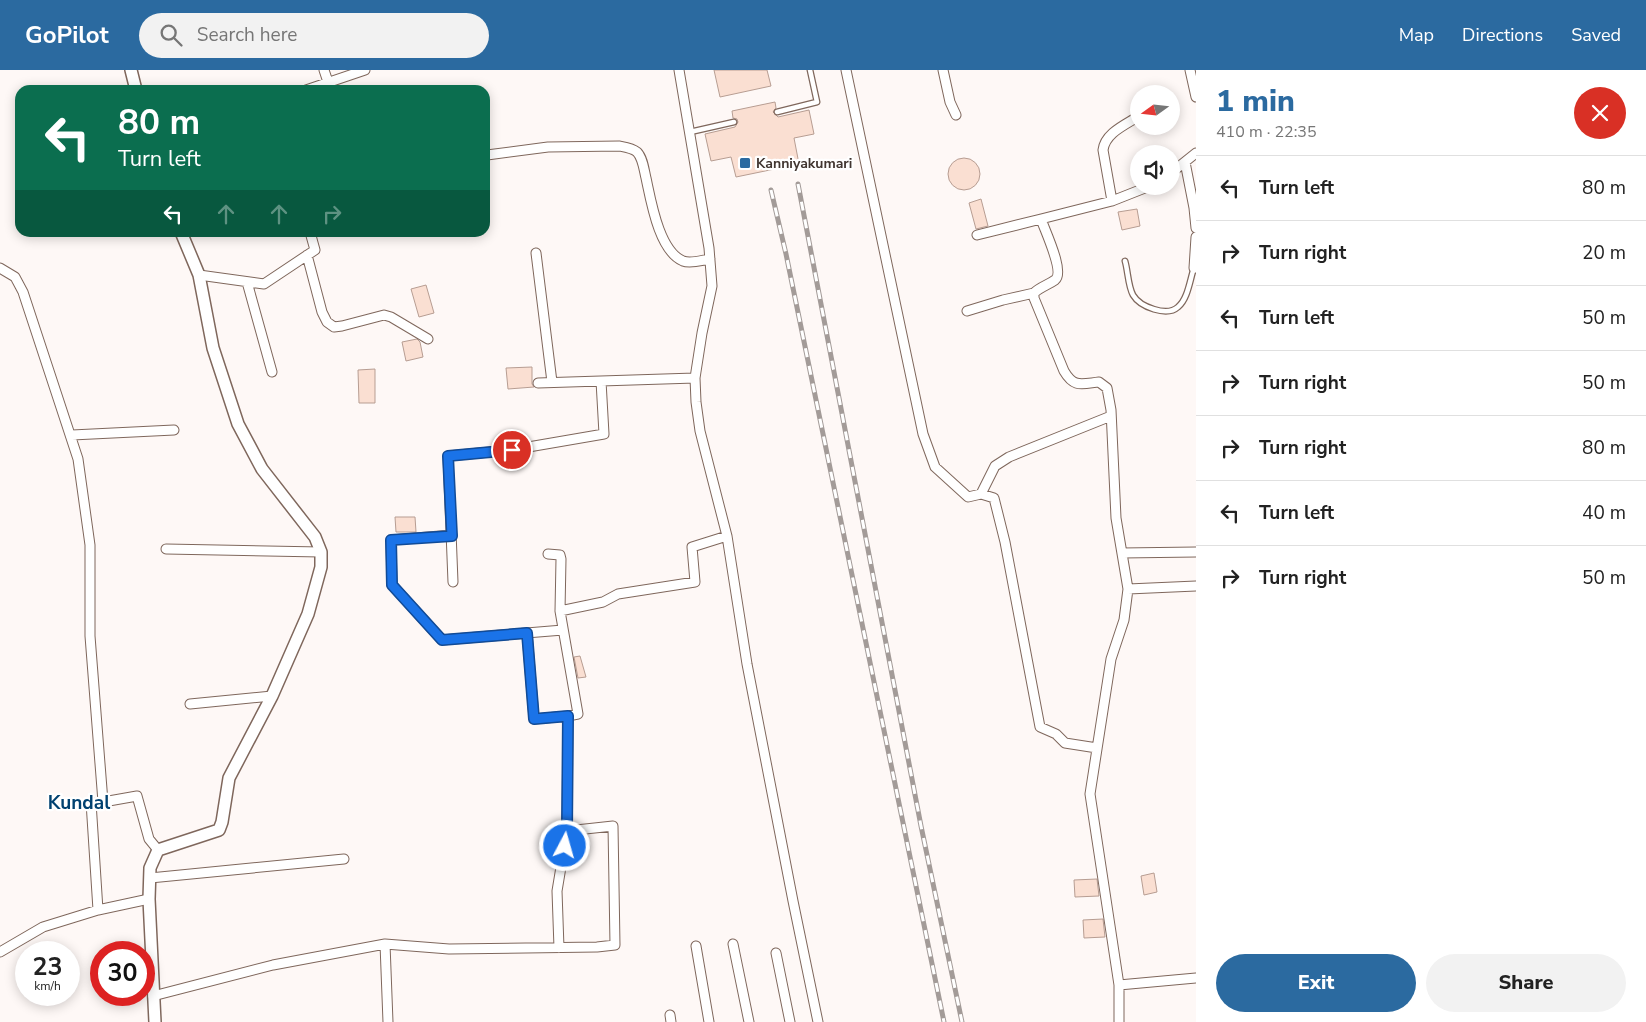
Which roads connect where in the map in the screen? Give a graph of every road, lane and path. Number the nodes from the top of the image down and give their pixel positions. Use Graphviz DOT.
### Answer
graph roads {
  1 [pos="130,70"];
  2 [pos="324,70"];
  3 [pos="365,70"];
  4 [pos="679,70"];
  5 [pos="810,70"];
  6 [pos="846,70"];
  7 [pos="943,70"];
  8 [pos="1190,70"];
  9 [pos="328,82"];
  10 [pos="134,85"];
  11 [pos="320,85"];
  12 [pos="1196,98"];
  13 [pos="777,112"];
  14 [pos="956,114"];
  15 [pos="734,122"];
  16 [pos="1130,122"];
  17 [pos="688,132"];
  18 [pos="490,153"];
  19 [pos="1196,153"];
  20 [pos="1185,162"];
  21 [pos="1180,166"];
  22 [pos="1130,194"];
  23 [pos="1112,201"];
  24 [pos="1195,208"];
  25 [pos="1041,219"];
  26 [pos="1196,228"];
  27 [pos="977,235"];
  28 [pos="183,237"];
  29 [pos="311,237"];
  30 [pos="1196,237"];
  31 [pos="536,253"];
  32 [pos="307,255"];
  33 [pos="710,258"];
  34 [pos="1125,260"];
  35 [pos="0,268"];
  36 [pos="1195,268"];
  37 [pos="199,275"];
  38 [pos="247,282"];
  39 [pos="1034,293"];
  40 [pos="968,311"];
  41 [pos="428,338"];
  42 [pos="272,372"];
  43 [pos="695,378"];
  44 [pos="601,381"];
  45 [pos="552,382"];
  46 [pos="538,383"];
  47 [pos="1111,416"];
  48 [pos="174,430"];
  49 [pos="72,435"];
  50 [pos="981,494"];
  51 [pos="452,536"];
  52 [pos="727,536"];
  53 [pos="166,549"];
  54 [pos="322,552"];
  55 [pos="1196,552"];
  56 [pos="1122,553"];
  57 [pos="548,554"];
  58 [pos="453,582"];
  59 [pos="1196,586"];
  60 [pos="1128,589"];
  61 [pos="560,611"];
  62 [pos="563,630"];
  63 [pos="527,633"];
  64 [pos="272,696"];
  65 [pos="190,704"];
  66 [pos="568,716"];
  67 [pos="1097,748"];
  68 [pos="92,802"];
  69 [pos="567,831"];
  70 [pos="158,850"];
  71 [pos="344,859"];
  72 [pos="150,878"];
  73 [pos="149,899"];
  74 [pos="98,910"];
  75 [pos="151,941"];
  76 [pos="385,944"];
  77 [pos="733,944"];
  78 [pos="696,946"];
  79 [pos="559,948"];
  80 [pos="0,952"];
  81 [pos="776,953"];
  82 [pos="1196,978"];
  83 [pos="1119,985"];
  84 [pos="155,995"];
  85 [pos="154,1006"];
  86 [pos="155,1022"];
  87 [pos="388,1022"];
  88 [pos="709,1022"];
  89 [pos="749,1022"];
  90 [pos="790,1022"];
  91 [pos="818,1022"];
  92 [pos="1119,1022"];
  1 -- 10 [label="street"];
  2 -- 9 [label="street"];
  3 -- 9 [label="street"];
  4 -- 17 [label="street"];
  5 -- 13 [label="lane"];
  6 -- 50 [label="street"];
  7 -- 14 [label="street"];
  8 -- 12 [label="street"];
  9 -- 11 [label="street"];
  15 -- 17 [label="lane"];
  16 -- 23 [label="street"];
  17 -- 33 [label="street"];
  18 -- 33 [label="street"];
  19 -- 20 [label="street"];
  20 -- 21 [label="street"];
  20 -- 24 [label="street"];
  22 -- 23 [label="street"];
  23 -- 25 [label="street"];
  24 -- 26 [label="street"];
  25 -- 27 [label="street"];
  25 -- 39 [label="street"];
  28 -- 37 [label="street"];
  29 -- 32 [label="street"];
  30 -- 36 [label="street"];
  31 -- 45 [label="street"];
  32 -- 38 [label="street"];
  32 -- 41 [label="street"];
  33 -- 43 [label="street"];
  34 -- 36 [label="lane"];
  35 -- 49 [label="street"];
  37 -- 38 [label="street"];
  37 -- 54 [label="street"];
  38 -- 42 [label="street"];
  39 -- 40 [label="street"];
  39 -- 47 [label="street"];
  43 -- 44 [label="street"];
  43 -- 52 [label="street"];
  44 -- 45 [label="street"];
  44 -- 51 [label="street"];
  45 -- 46 [label="street"];
  47 -- 50 [label="street"];
  47 -- 56 [label="street"];
  48 -- 49 [label="street"];
  49 -- 70 [label="street"];
  50 -- 67 [label="street"];
  51 -- 58 [label="street"];
  51 -- 63 [label="street"];
  52 -- 61 [label="street"];
  52 -- 91 [label="street"];
  53 -- 54 [label="street"];
  54 -- 64 [label="street"];
  55 -- 56 [label="street"];
  56 -- 60 [label="street"];
  57 -- 61 [label="street"];
  59 -- 60 [label="street"];
  60 -- 67 [label="street"];
  61 -- 62 [label="street"];
  62 -- 63 [label="street"];
  62 -- 66 [label="street"];
  63 -- 66 [label="street"];
  64 -- 65 [label="street"];
  64 -- 70 [label="street"];
  66 -- 69 [label="street"];
  67 -- 83 [label="street"];
  68 -- 74 [label="street"];
  69 -- 79 [label="street"];
  69 -- 79 [label="street"];
  70 -- 72 [label="street"];
  71 -- 72 [label="street"];
  72 -- 73 [label="street"];
  73 -- 74 [label="street"];
  73 -- 75 [label="street"];
  74 -- 80 [label="street"];
  76 -- 79 [label="street"];
  76 -- 84 [label="street"];
  76 -- 87 [label="street"];
  77 -- 89 [label="street"];
  78 -- 88 [label="street"];
  81 -- 90 [label="street"];
  82 -- 83 [label="street"];
  83 -- 92 [label="street"];
  85 -- 86 [label="street"];
}
